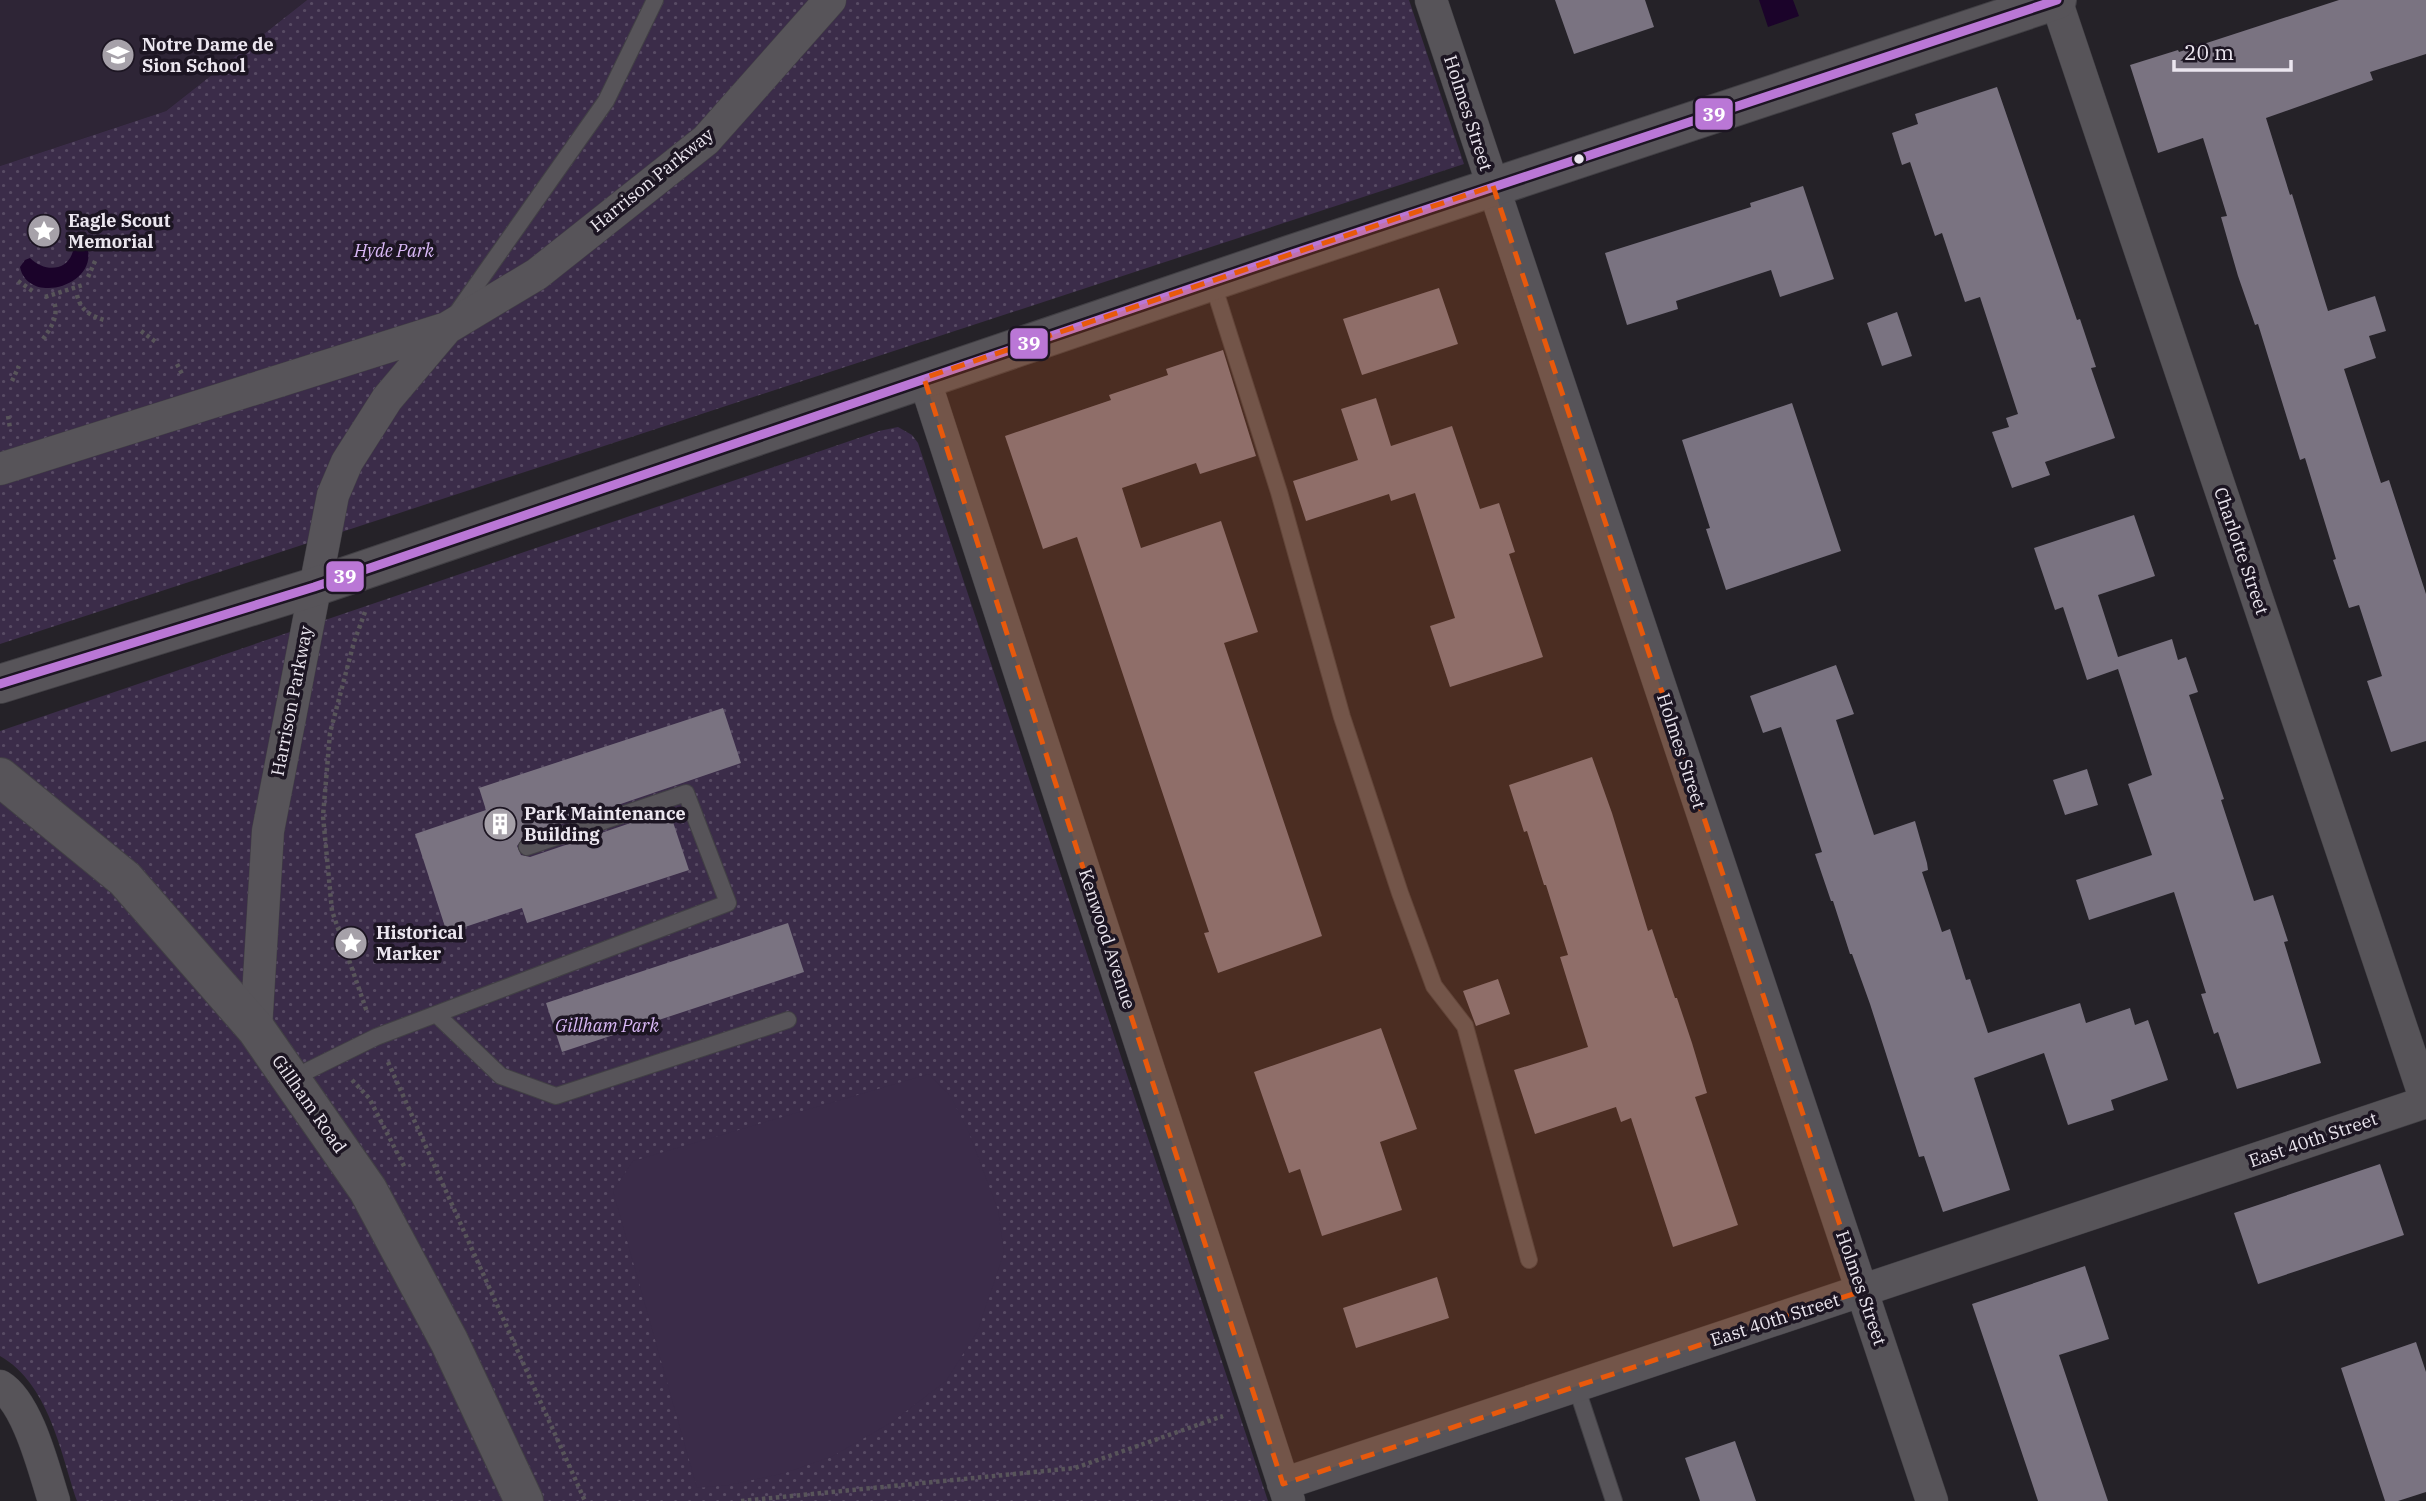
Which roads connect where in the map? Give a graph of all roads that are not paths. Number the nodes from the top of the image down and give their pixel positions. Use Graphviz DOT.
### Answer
graph roads {
  1 [pos="655,0"];
  2 [pos="830,0"];
  3 [pos="1431,0"];
  4 [pos="2056,0"];
  5 [pos="1493,186"];
  6 [pos="1212,281"];
  7 [pos="447,328"];
  8 [pos="924,378"];
  9 [pos="0,469"];
  10 [pos="314,587"];
  11 [pos="0,684"];
  12 [pos="0,777"];
  13 [pos="527,847"];
  14 [pos="436,1014"];
  15 [pos="788,1020"];
  16 [pos="256,1029"];
  17 [pos="291,1079"];
  18 [pos="2426,1101"];
  19 [pos="1529,1260"];
  20 [pos="1862,1291"];
  21 [pos="0,1386"];
  22 [pos="1576,1386"];
  23 [pos="1286,1493"];
  24 [pos="54,1501"];
  25 [pos="524,1501"];
  26 [pos="1615,1501"];
  27 [pos="1932,1501"];
  1 -- 7 [label="lane"];
  2 -- 7 [label="street, Harrison Parkway"];
  3 -- 5 [label="street, Holmes Street"];
  4 -- 5 [label="main road"];
  4 -- 18 [label="street, Charlotte Street"];
  5 -- 6 [label="main road"];
  5 -- 20 [label="street, Holmes Street"];
  6 -- 8 [label="main road"];
  6 -- 19 [label="lane"];
  7 -- 9 [label="street, Harrison Parkway"];
  7 -- 10 [label="street, Harrison Parkway"];
  8 -- 10 [label="main road"];
  8 -- 23 [label="street, Kenwood Avenue"];
  10 -- 11 [label="main road"];
  10 -- 16 [label="street, Harrison Parkway"];
  12 -- 16 [label="main road, Gillham Road"];
  13 -- 14 [label="lane"];
  14 -- 15 [label="lane"];
  14 -- 17 [label="lane"];
  16 -- 17 [label="main road, Gillham Road"];
  17 -- 25 [label="main road, Gillham Road"];
  18 -- 20 [label="street, East 40th Street"];
  20 -- 22 [label="street, East 40th Street"];
  20 -- 27 [label="street, Holmes Street"];
  21 -- 24 [label="street"];
  22 -- 23 [label="street, East 40th Street"];
  22 -- 26 [label="lane"];
}
